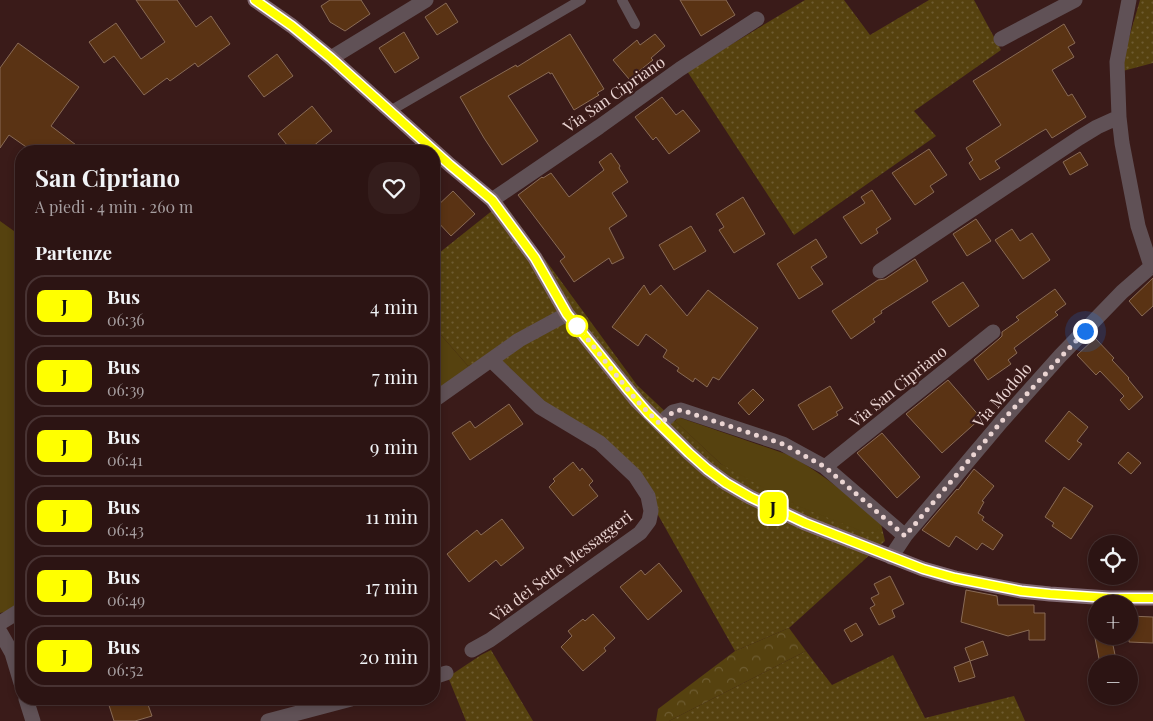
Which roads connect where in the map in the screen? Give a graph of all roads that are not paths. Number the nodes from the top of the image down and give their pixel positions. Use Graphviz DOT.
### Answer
graph roads {
  1 [pos="255,0"];
  2 [pos="426,0"];
  3 [pos="581,0"];
  4 [pos="622,0"];
  5 [pos="1075,0"];
  6 [pos="1129,0"];
  7 [pos="758,19"];
  8 [pos="635,24"];
  9 [pos="1001,39"];
  10 [pos="331,58"];
  11 [pos="390,111"];
  12 [pos="1119,117"];
  13 [pos="428,145"];
  14 [pos="440,156"];
  15 [pos="492,200"];
  16 [pos="1152,266"];
  17 [pos="880,271"];
  18 [pos="567,314"];
  19 [pos="993,332"];
  20 [pos="491,360"];
  21 [pos="440,396"];
  22 [pos="660,424"];
  23 [pos="825,467"];
  24 [pos="905,536"];
  25 [pos="891,557"];
  26 [pos="1153,598"];
  27 [pos="15,614"];
  28 [pos="0,623"];
  29 [pos="0,632"];
  30 [pos="472,650"];
  31 [pos="15,663"];
  32 [pos="28,705"];
  33 [pos="328,705"];
  34 [pos="33,721"];
  35 [pos="268,721"];
  1 -- 10 [label="main road"];
  2 -- 10 [label="street"];
  3 -- 11 [label="lane"];
  4 -- 8 [label="lane"];
  5 -- 9 [label="street"];
  6 -- 12 [label="street, Via Modolo"];
  7 -- 15 [label="street, Via San Cipriano"];
  10 -- 11 [label="main road"];
  11 -- 13 [label="main road"];
  12 -- 16 [label="street, Via Modolo"];
  12 -- 17 [label="street"];
  14 -- 15 [label="main road"];
  15 -- 18 [label="main road"];
  16 -- 24 [label="street, Via Modolo"];
  18 -- 20 [label="street"];
  18 -- 22 [label="main road"];
  19 -- 23 [label="street, Via San Cipriano"];
  20 -- 21 [label="street"];
  20 -- 30 [label="street, Via dei Sette Messaggeri"];
  22 -- 23 [label="street"];
  22 -- 25 [label="main road"];
  23 -- 24 [label="street"];
  24 -- 25 [label="street, Via Modolo"];
  25 -- 26 [label="main road"];
  27 -- 28 [label="street"];
  29 -- 31 [label="street"];
  32 -- 34 [label="street"];
  33 -- 35 [label="street"];
}
